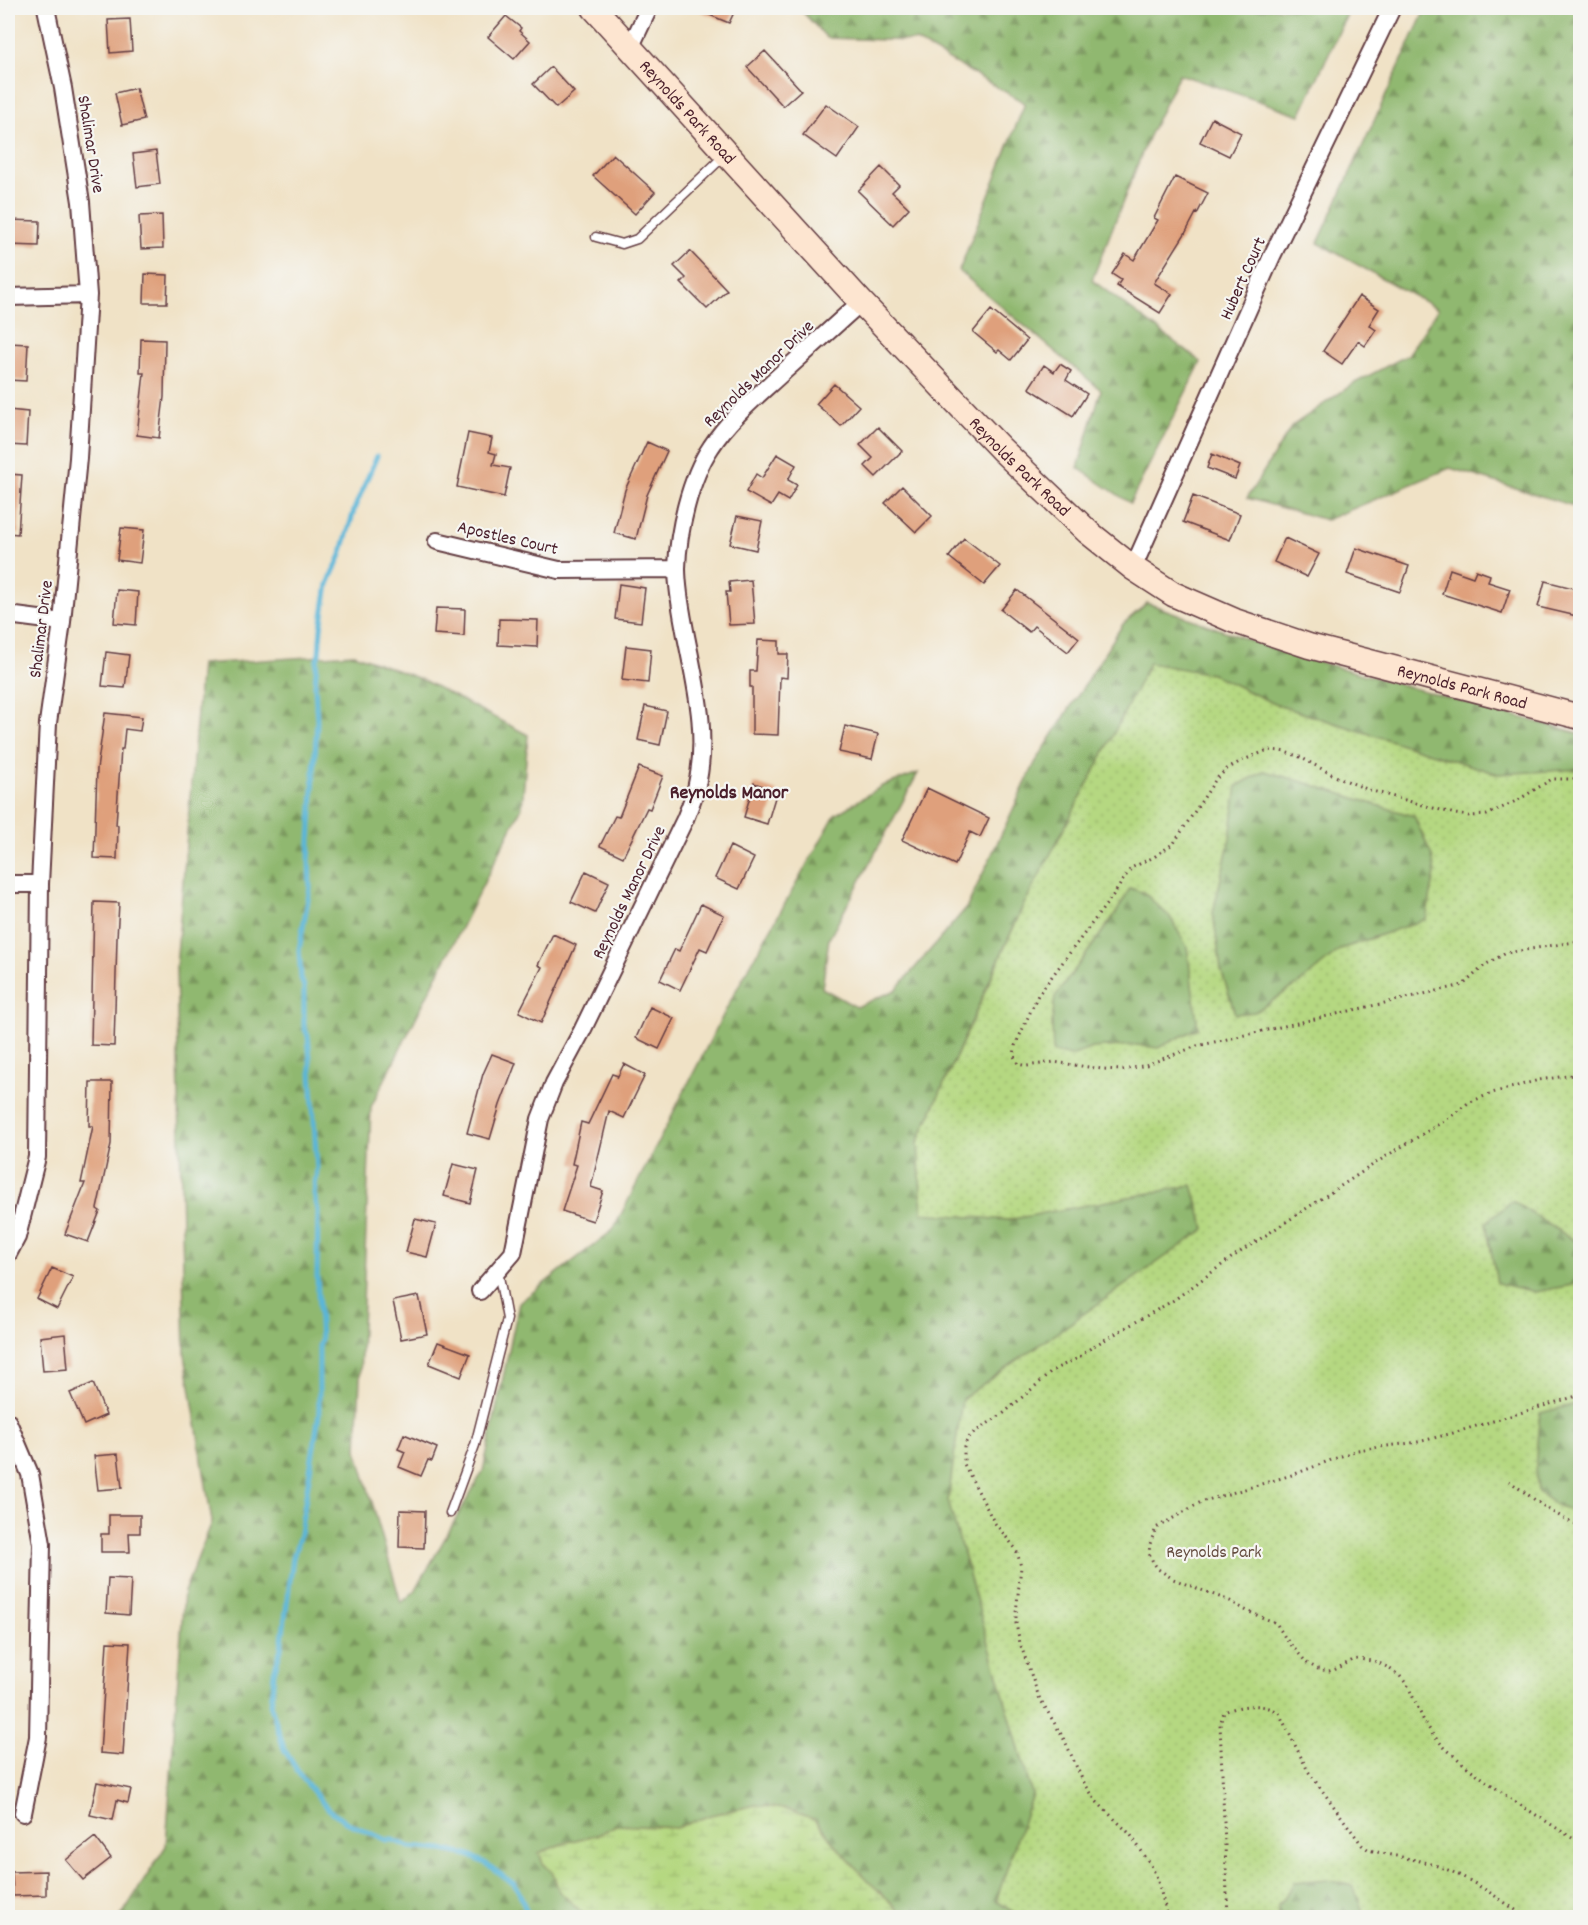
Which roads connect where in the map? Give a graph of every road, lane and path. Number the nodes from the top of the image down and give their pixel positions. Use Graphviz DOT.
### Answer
graph roads {
  1 [pos="46,8"];
  2 [pos="594,8"];
  3 [pos="649,8"];
  4 [pos="1392,8"];
  5 [pos="630,48"];
  6 [pos="726,153"];
  7 [pos="596,237"];
  8 [pos="88,295"];
  9 [pos="8,297"];
  10 [pos="861,302"];
  11 [pos="437,541"];
  12 [pos="1133,568"];
  13 [pos="677,569"];
  14 [pos="8,615"];
  15 [pos="62,622"];
  16 [pos="1581,717"];
  17 [pos="1581,778"];
  18 [pos="8,884"];
  19 [pos="40,884"];
  20 [pos="1581,941"];
  21 [pos="1581,1074"];
  22 [pos="8,1254"];
  23 [pos="498,1271"];
  24 [pos="480,1291"];
  25 [pos="1581,1395"];
  26 [pos="8,1422"];
  27 [pos="1509,1481"];
  28 [pos="450,1513"];
  29 [pos="1581,1527"];
  30 [pos="23,1813"];
  31 [pos="1581,1844"];
  32 [pos="1168,1917"];
  33 [pos="1228,1917"];
  34 [pos="1527,1917"];
  1 -- 8 [label="street, Shalimar Drive"];
  2 -- 5 [label="main road, Reynolds Park Road"];
  3 -- 5 [label="street"];
  4 -- 12 [label="street, Hubert Court"];
  5 -- 6 [label="main road, Reynolds Park Road"];
  6 -- 7 [label="lane"];
  6 -- 10 [label="main road, Reynolds Park Road"];
  8 -- 9 [label="street"];
  8 -- 15 [label="street, Shalimar Drive"];
  10 -- 12 [label="main road, Reynolds Park Road"];
  10 -- 13 [label="street, Reynolds Manor Drive"];
  11 -- 13 [label="street, Apostles Court"];
  12 -- 16 [label="main road, Reynolds Park Road"];
  13 -- 23 [label="street, Reynolds Manor Drive"];
  14 -- 15 [label="street"];
  15 -- 19 [label="street, Shalimar Drive"];
  17 -- 20 [label="path"];
  18 -- 19 [label="street"];
  19 -- 22 [label="street, Shalimar Drive"];
  21 -- 32 [label="path"];
  23 -- 24 [label="street, Reynolds Manor Drive"];
  23 -- 28 [label="lane"];
  25 -- 31 [label="path"];
  26 -- 30 [label="street"];
  27 -- 29 [label="path"];
  33 -- 34 [label="path"];
}
